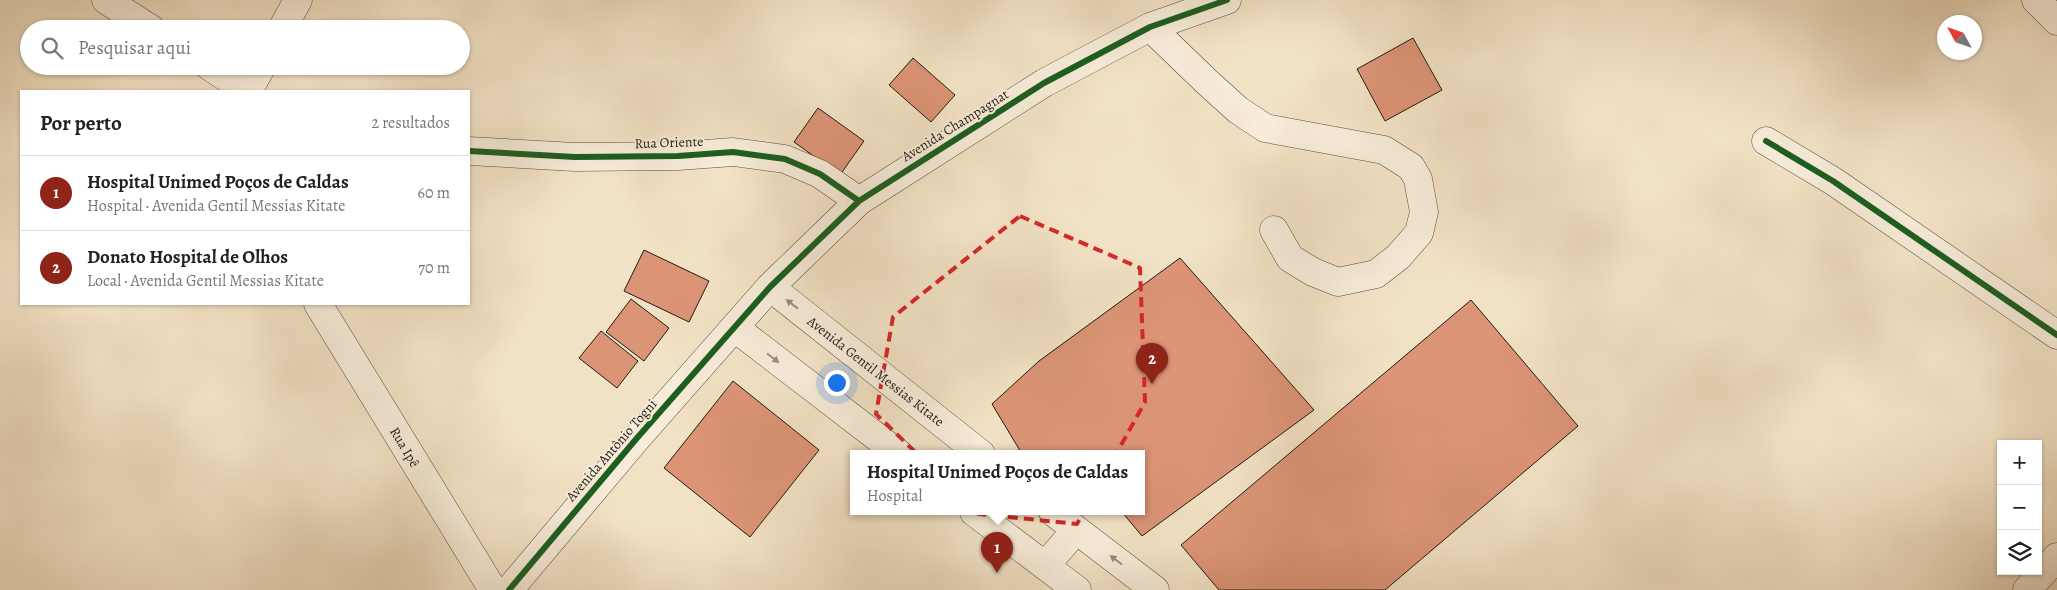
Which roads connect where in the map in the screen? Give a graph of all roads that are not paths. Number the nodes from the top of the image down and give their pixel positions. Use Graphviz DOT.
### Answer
graph roads {
  1 [pos="106,0"];
  2 [pos="298,0"];
  3 [pos="1227,0"];
  4 [pos="2036,0"];
  5 [pos="137,20"];
  6 [pos="287,20"];
  7 [pos="2057,21"];
  8 [pos="1150,27"];
  9 [pos="223,75"];
  10 [pos="257,75"];
  11 [pos="246,90"];
  12 [pos="249,90"];
  13 [pos="1766,141"];
  14 [pos="470,151"];
  15 [pos="859,200"];
  16 [pos="1274,230"];
  17 [pos="770,287"];
  18 [pos="319,305"];
  19 [pos="735,328"];
  20 [pos="2057,335"];
  21 [pos="894,450"];
  22 [pos="976,450"];
  23 [pos="978,515"];
  24 [pos="1058,515"];
  25 [pos="1076,530"];
  26 [pos="2057,557"];
  27 [pos="1045,566"];
  28 [pos="493,590"];
  29 [pos="509,590"];
  30 [pos="1078,590"];
  31 [pos="1155,590"];
  32 [pos="2027,590"];
  1 -- 5 [label="street"];
  2 -- 6 [label="street"];
  3 -- 8 [label="street, Avenida Champagnat"];
  4 -- 7 [label="street"];
  8 -- 15 [label="street, Avenida Champagnat"];
  8 -- 16 [label="street"];
  9 -- 11 [label="street"];
  10 -- 12 [label="street"];
  13 -- 20 [label="street"];
  14 -- 15 [label="street, Rua Oriente"];
  15 -- 17 [label="street, Avenida Champagnat"];
  17 -- 19 [label="street, Avenida Champagnat"];
  22 -- 17 [label="street, Avenida Gentil Messias Kitate, one-way"];
  18 -- 28 [label="street, Rua Ipê"];
  19 -- 21 [label="street, one-way"];
  19 -- 29 [label="street, Avenida Antônio Togni"];
  23 -- 27 [label="street"];
  24 -- 25 [label="street"];
  25 -- 27 [label="street"];
  31 -- 25 [label="street, one-way"];
  26 -- 32 [label="street"];
  27 -- 30 [label="street"];
}
